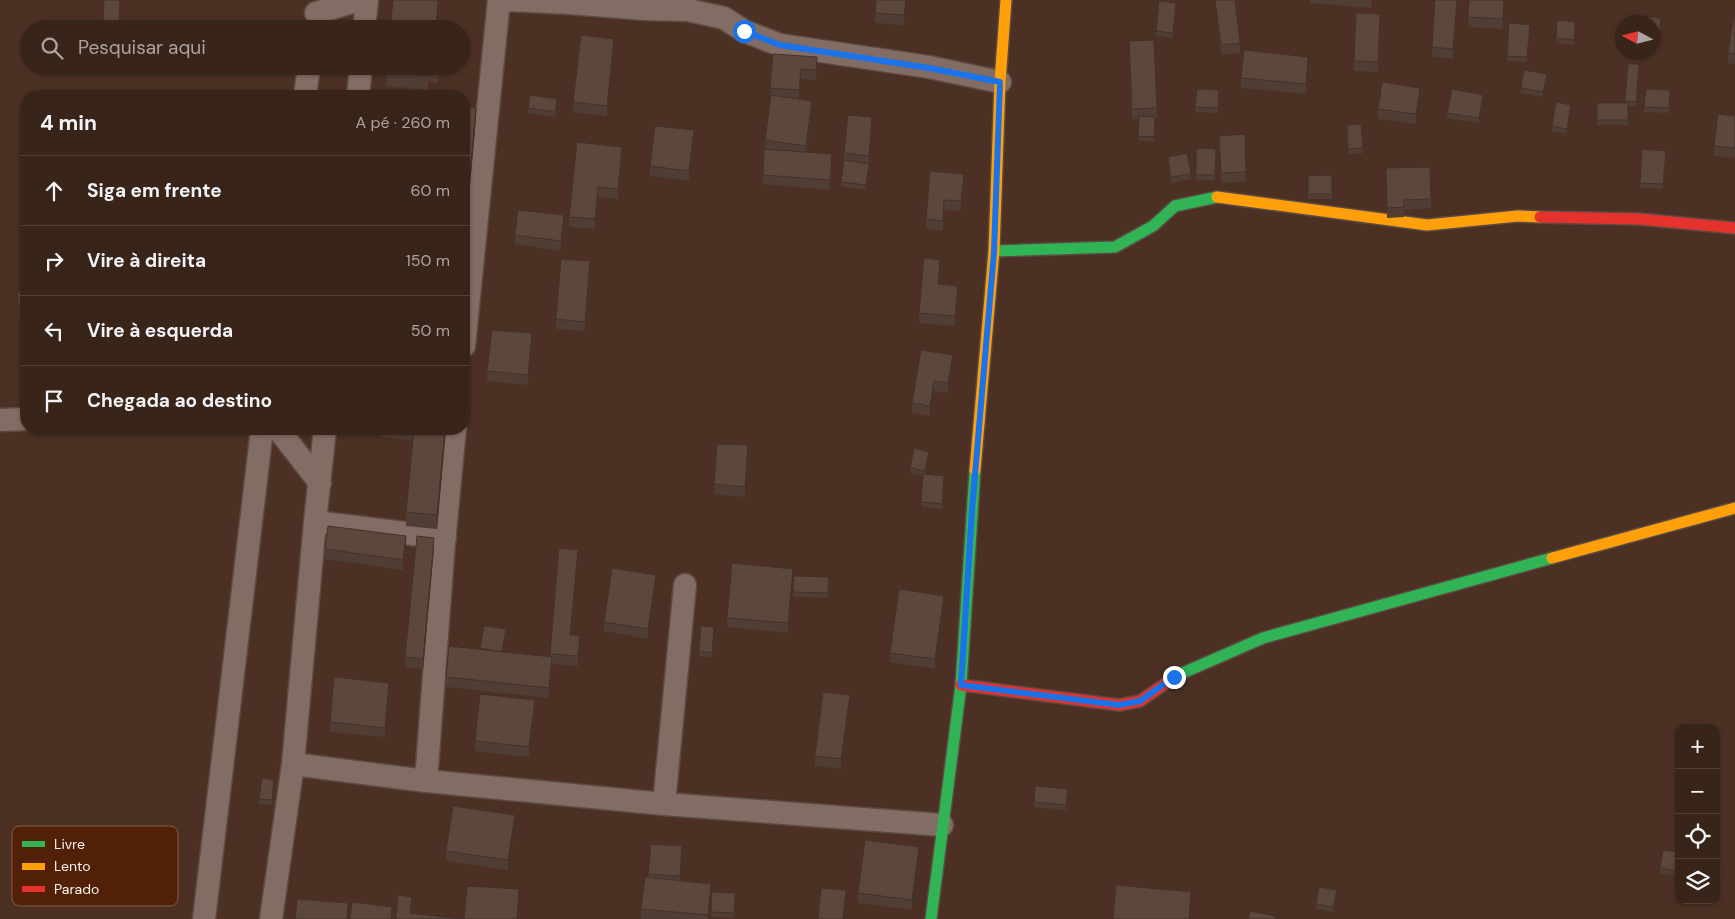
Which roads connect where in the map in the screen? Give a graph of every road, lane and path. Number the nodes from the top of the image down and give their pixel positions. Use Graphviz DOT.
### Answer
graph roads {
  1 [pos="359,0"];
  2 [pos="367,0"];
  3 [pos="498,0"];
  4 [pos="507,0"];
  5 [pos="1006,0"];
  6 [pos="316,14"];
  7 [pos="365,20"];
  8 [pos="308,75"];
  9 [pos="360,75"];
  10 [pos="1000,82"];
  11 [pos="306,90"];
  12 [pos="359,90"];
  13 [pos="1735,228"];
  14 [pos="994,252"];
  15 [pos="470,285"];
  16 [pos="20,419"];
  17 [pos="0,420"];
  18 [pos="261,435"];
  19 [pos="283,435"];
  20 [pos="325,435"];
  21 [pos="455,435"];
  22 [pos="320,483"];
  23 [pos="1735,508"];
  24 [pos="315,522"];
  25 [pos="444,538"];
  26 [pos="685,586"];
  27 [pos="961,685"];
  28 [pos="293,764"];
  29 [pos="426,781"];
  30 [pos="664,804"];
  31 [pos="942,825"];
  32 [pos="204,919"];
  33 [pos="272,919"];
  34 [pos="931,919"];
  1 -- 6 [label="street"];
  2 -- 7 [label="street"];
  3 -- 15 [label="street"];
  4 -- 10 [label="street"];
  5 -- 10 [label="street"];
  8 -- 11 [label="street"];
  9 -- 12 [label="street"];
  10 -- 14 [label="street"];
  13 -- 14 [label="street"];
  14 -- 27 [label="street"];
  16 -- 17 [label="street"];
  18 -- 32 [label="street"];
  19 -- 22 [label="street"];
  20 -- 22 [label="street"];
  21 -- 25 [label="street"];
  22 -- 24 [label="street"];
  23 -- 27 [label="street"];
  24 -- 25 [label="street"];
  24 -- 28 [label="street"];
  25 -- 29 [label="street"];
  26 -- 30 [label="street"];
  27 -- 31 [label="street"];
  28 -- 29 [label="street"];
  28 -- 33 [label="street"];
  29 -- 30 [label="street"];
  30 -- 31 [label="street"];
  31 -- 34 [label="street"];
}
